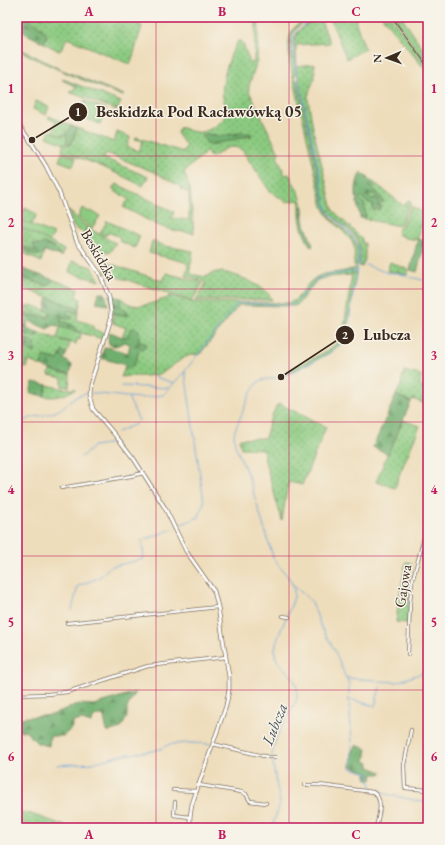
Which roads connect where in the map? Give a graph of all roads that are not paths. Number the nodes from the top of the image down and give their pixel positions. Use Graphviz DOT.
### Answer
graph roads {
  1 [pos="17,122"];
  2 [pos="143,473"];
  3 [pos="61,488"];
  4 [pos="428,523"];
  5 [pos="218,607"];
  6 [pos="283,616"];
  7 [pos="289,617"];
  8 [pos="67,623"];
  9 [pos="408,654"];
  10 [pos="226,657"];
  11 [pos="17,694"];
  12 [pos="411,730"];
  13 [pos="213,744"];
  14 [pos="275,757"];
  15 [pos="199,785"];
  16 [pos="305,785"];
  17 [pos="172,790"];
  18 [pos="428,790"];
  19 [pos="197,791"];
  20 [pos="175,802"];
  21 [pos="266,803"];
  22 [pos="190,817"];
  23 [pos="190,828"];
  24 [pos="376,828"];
  1 -- 2 [label="street, Beskidzka"];
  2 -- 3 [label="street"];
  2 -- 5 [label="street"];
  4 -- 9 [label="street, Gajowa"];
  5 -- 8 [label="street"];
  5 -- 10 [label="street"];
  6 -- 7 [label="street"];
  10 -- 11 [label="street"];
  10 -- 13 [label="street"];
  12 -- 18 [label="street"];
  13 -- 14 [label="street"];
  13 -- 15 [label="street"];
  15 -- 19 [label="street"];
  15 -- 21 [label="street"];
  16 -- 24 [label="street"];
  17 -- 19 [label="street"];
  19 -- 22 [label="street"];
  20 -- 22 [label="street"];
  22 -- 23 [label="street"];
}
